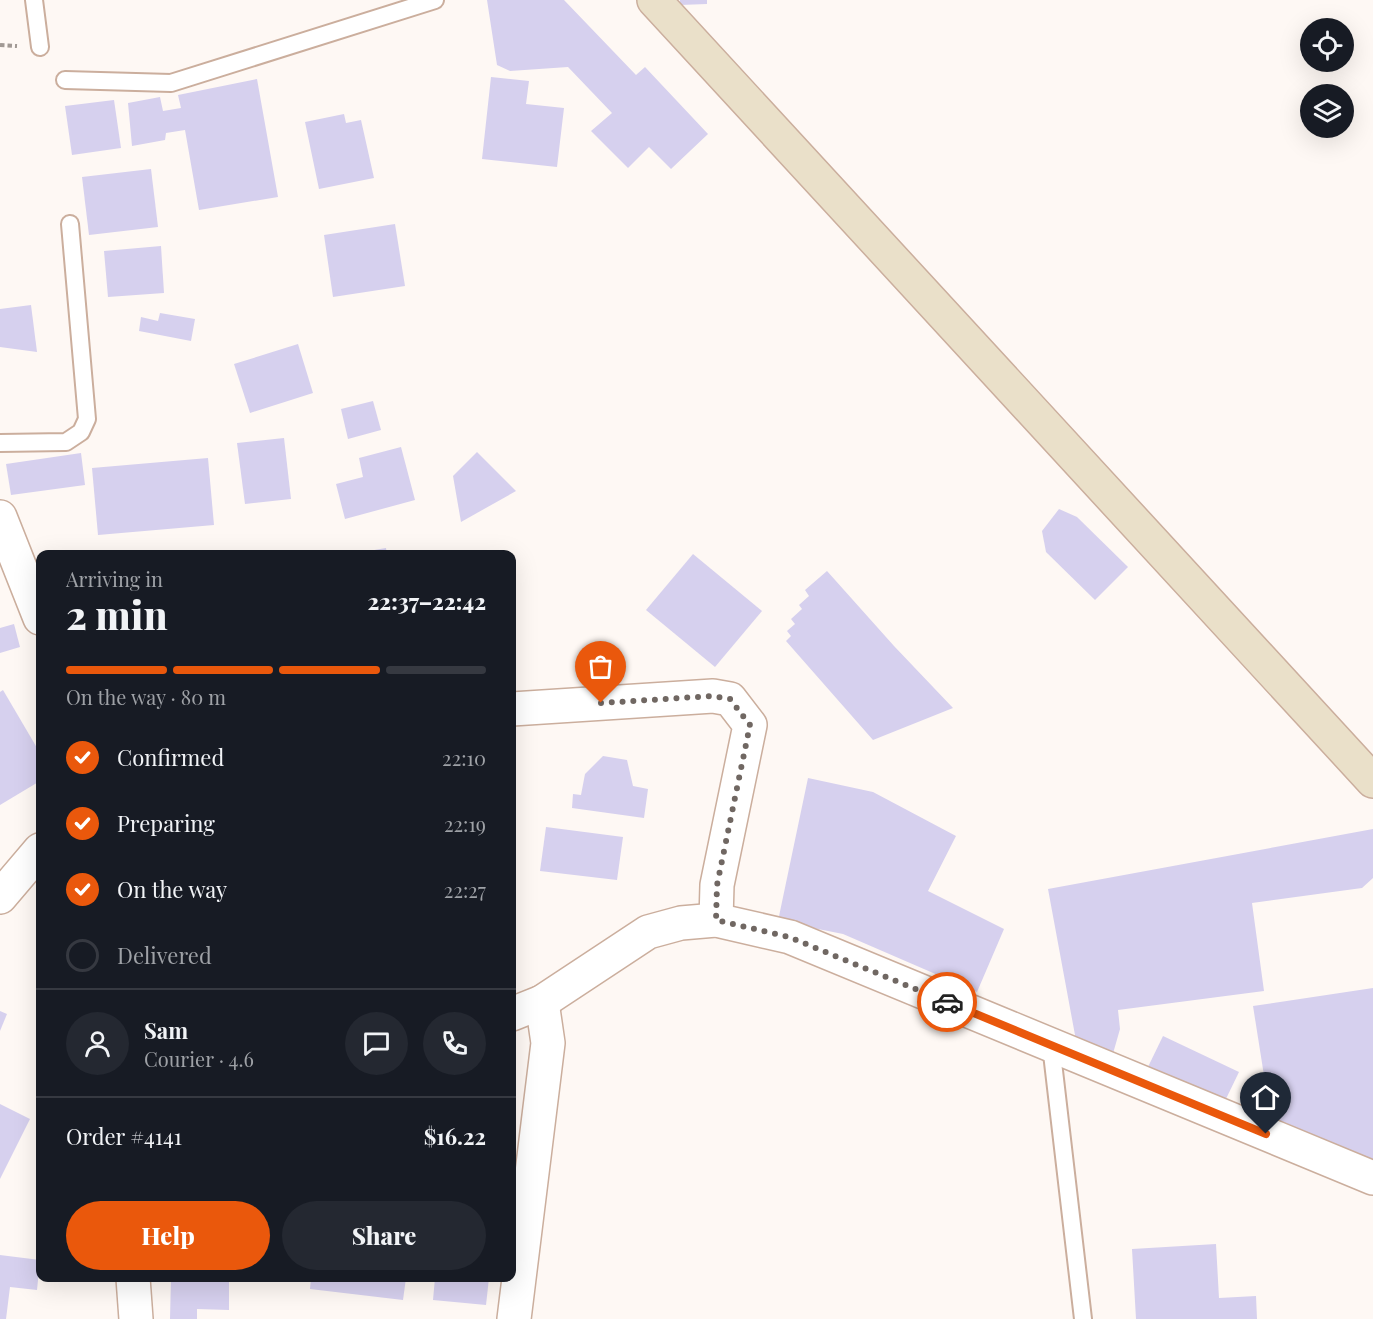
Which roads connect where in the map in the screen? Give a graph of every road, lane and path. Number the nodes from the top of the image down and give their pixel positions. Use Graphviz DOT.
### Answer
graph roads {
  1 [pos="34,0"];
  2 [pos="435,0"];
  3 [pos="654,0"];
  4 [pos="40,47"];
  5 [pos="65,80"];
  6 [pos="70,224"];
  7 [pos="0,443"];
  8 [pos="0,517"];
  9 [pos="36,608"];
  10 [pos="516,709"];
  11 [pos="1373,781"];
  12 [pos="36,855"];
  13 [pos="0,897"];
  14 [pos="716,920"];
  15 [pos="542,1002"];
  16 [pos="516,1012"];
  17 [pos="1051,1045"];
  18 [pos="1373,1178"];
  19 [pos="133,1282"];
  20 [pos="136,1319"];
  21 [pos="514,1319"];
  22 [pos="1083,1319"];
  1 -- 4 [label="lane"];
  2 -- 5 [label="lane"];
  3 -- 11 [label="main road"];
  6 -- 7 [label="lane"];
  8 -- 9 [label="street"];
  10 -- 14 [label="street"];
  12 -- 13 [label="street"];
  14 -- 15 [label="street"];
  14 -- 17 [label="street"];
  15 -- 16 [label="street"];
  15 -- 21 [label="street"];
  17 -- 18 [label="street"];
  17 -- 22 [label="lane"];
  19 -- 20 [label="street"];
}
